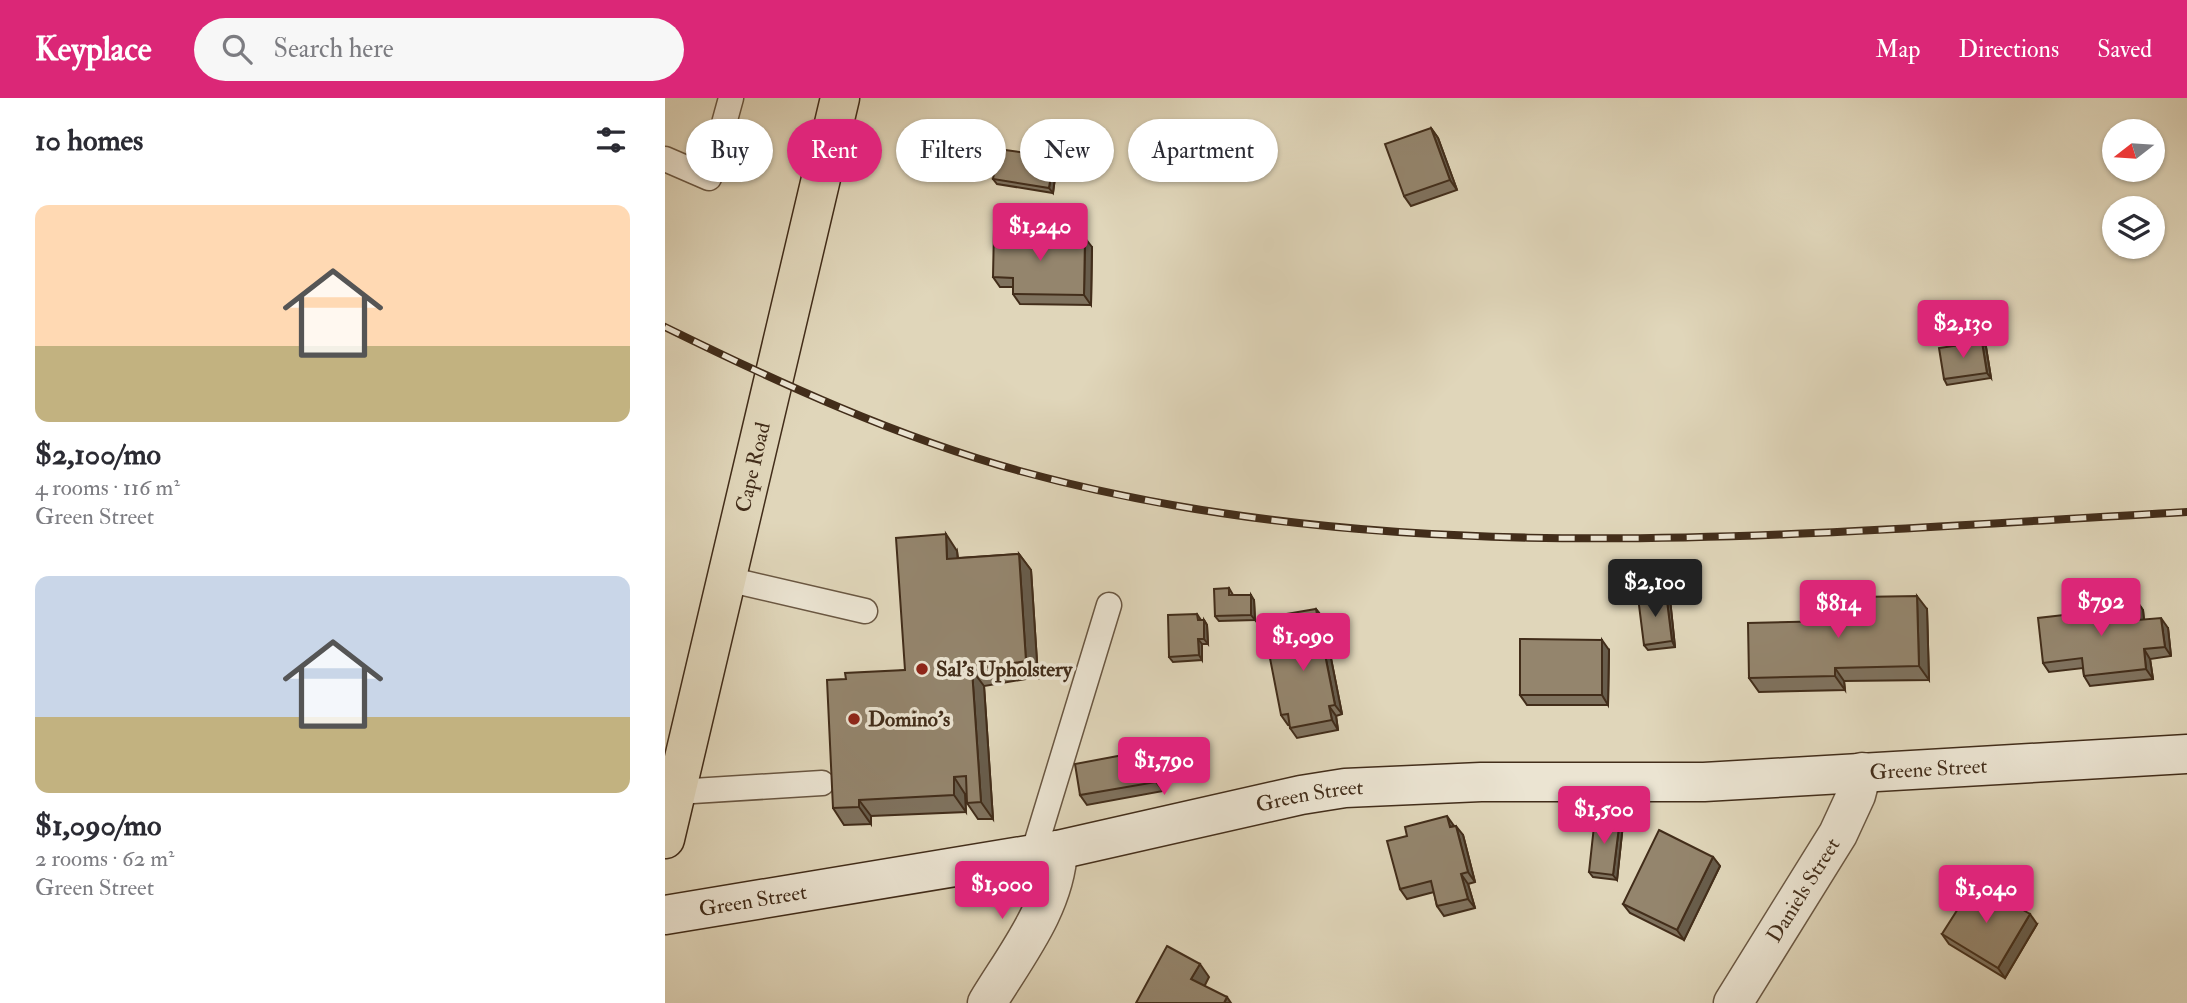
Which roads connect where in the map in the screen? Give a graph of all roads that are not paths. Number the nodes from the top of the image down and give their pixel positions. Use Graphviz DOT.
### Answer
graph roads {
  1 [pos="731,98"];
  2 [pos="840,98"];
  3 [pos="665,159"];
  4 [pos="727,579"];
  5 [pos="1109,605"];
  6 [pos="865,611"];
  7 [pos="2187,754"];
  8 [pos="1862,772"];
  9 [pos="1671,782"];
  10 [pos="822,783"];
  11 [pos="677,792"];
  12 [pos="665,839"];
  13 [pos="1046,852"];
  14 [pos="665,915"];
  15 [pos="987,1003"];
  16 [pos="1733,1003"];
  1 -- 3 [label="lane"];
  2 -- 4 [label="main road, Cape Road"];
  4 -- 6 [label="lane"];
  4 -- 11 [label="main road, Cape Road"];
  5 -- 13 [label="lane"];
  7 -- 8 [label="street, Greene Street"];
  8 -- 9 [label="street, Greene Street"];
  8 -- 16 [label="street, Daniels Street"];
  9 -- 13 [label="street, Green Street"];
  10 -- 11 [label="lane"];
  11 -- 12 [label="main road, Cape Road"];
  13 -- 14 [label="street, Green Street"];
  13 -- 15 [label="street"];
}
